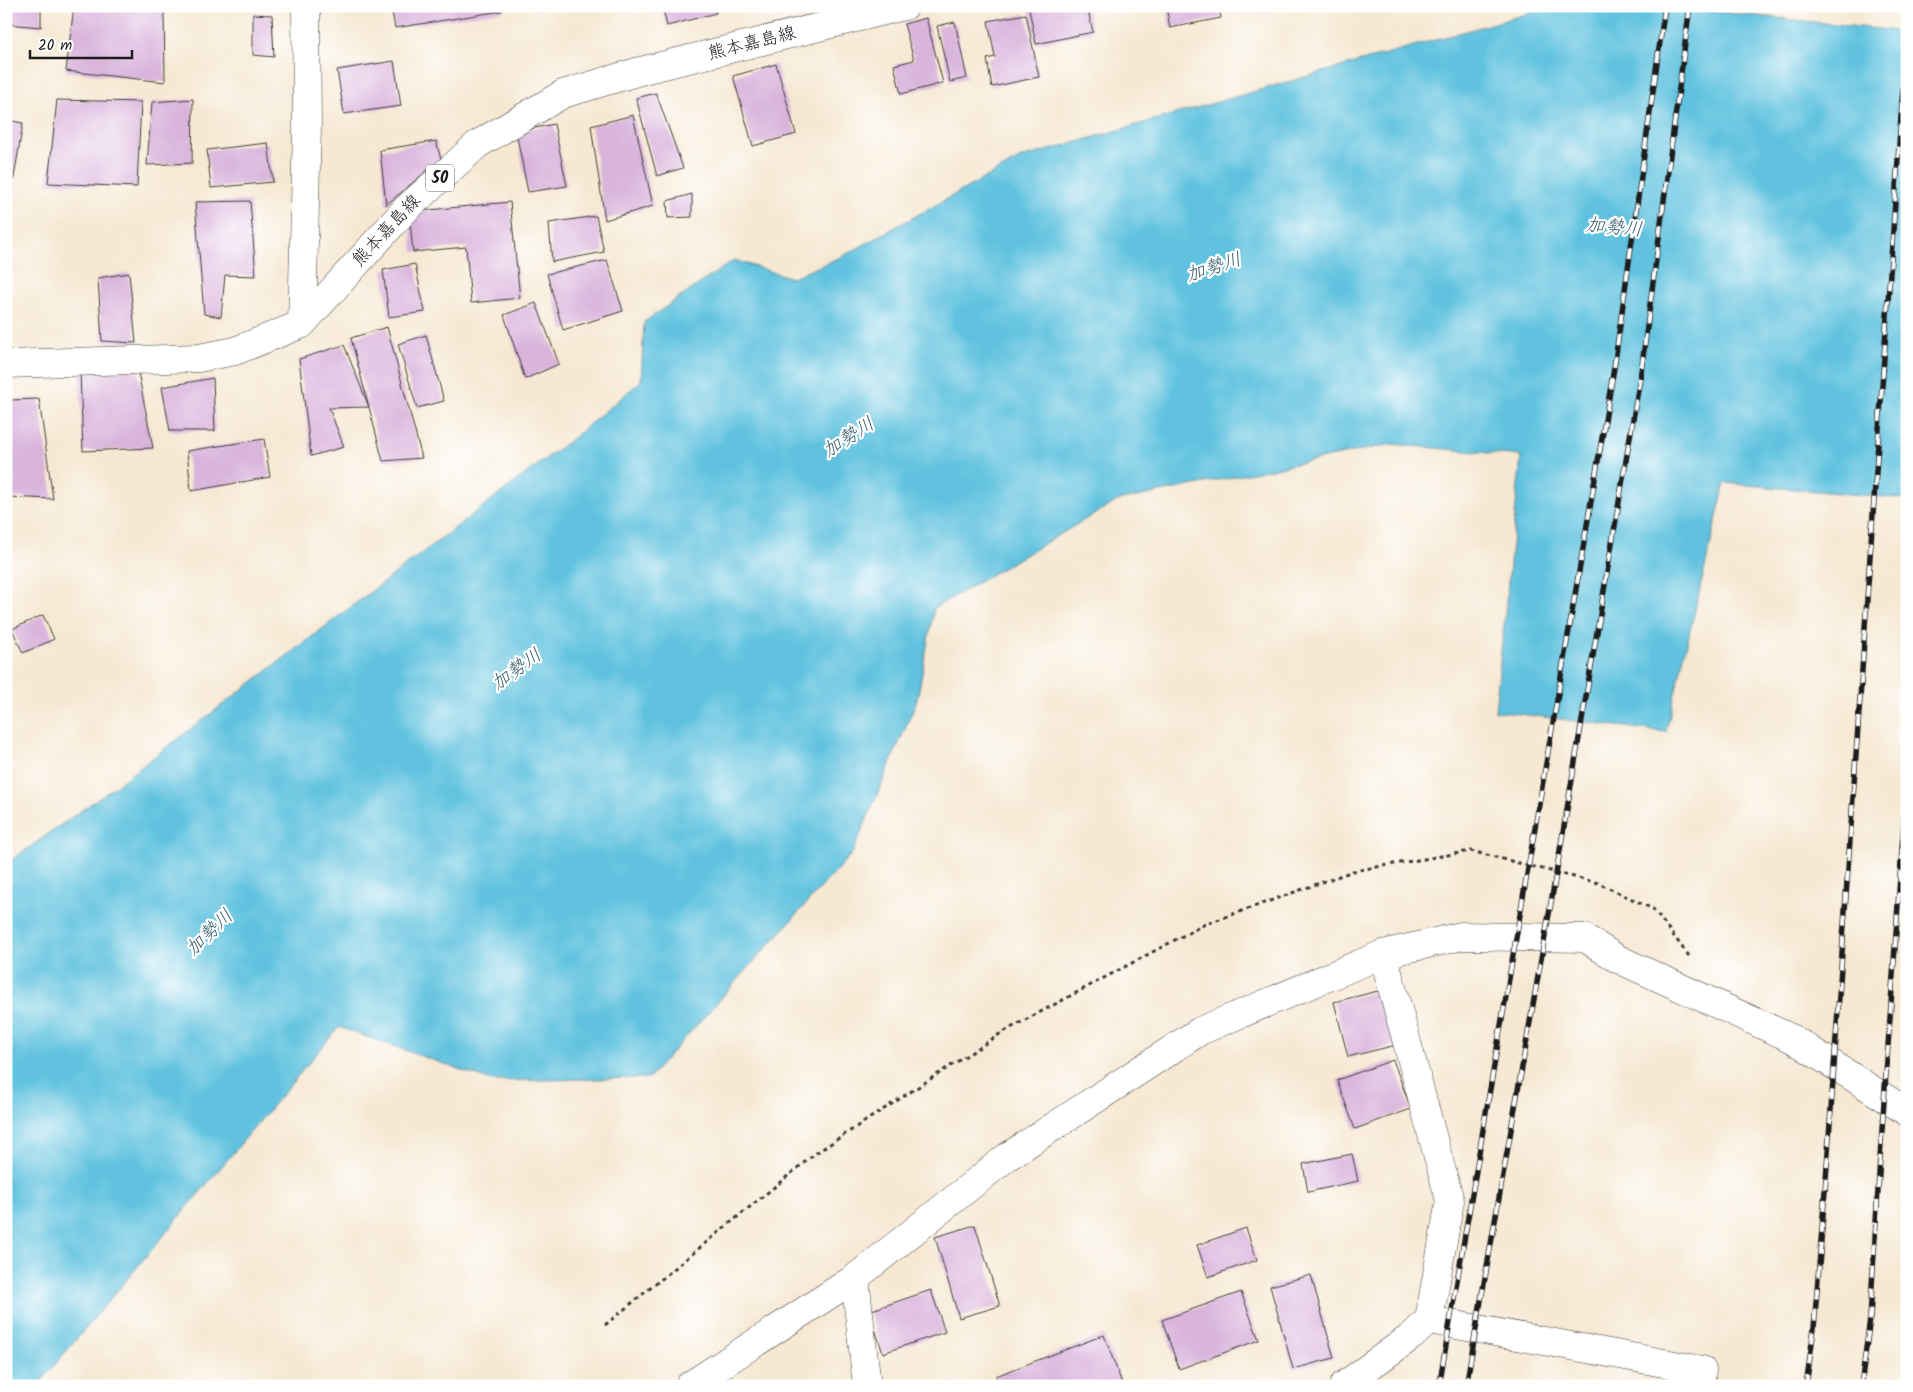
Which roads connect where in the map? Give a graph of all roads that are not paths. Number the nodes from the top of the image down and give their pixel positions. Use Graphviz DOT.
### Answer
graph roads {
  1 [pos="306,6"];
  2 [pos="905,6"];
  3 [pos="302,324"];
  4 [pos="6,364"];
  5 [pos="1383,954"];
  6 [pos="1907,1112"];
  7 [pos="855,1278"];
  8 [pos="1429,1320"];
  9 [pos="689,1386"];
  10 [pos="867,1386"];
  11 [pos="1343,1386"];
  12 [pos="1700,1386"];
  1 -- 3 [label="street"];
  2 -- 3 [label="street, 熊本嘉島線 / 50"];
  3 -- 4 [label="street, 熊本嘉島線 / 50"];
  5 -- 6 [label="street"];
  5 -- 7 [label="street"];
  5 -- 8 [label="street"];
  7 -- 9 [label="street"];
  7 -- 10 [label="street"];
  8 -- 11 [label="street"];
  8 -- 12 [label="street"];
}
